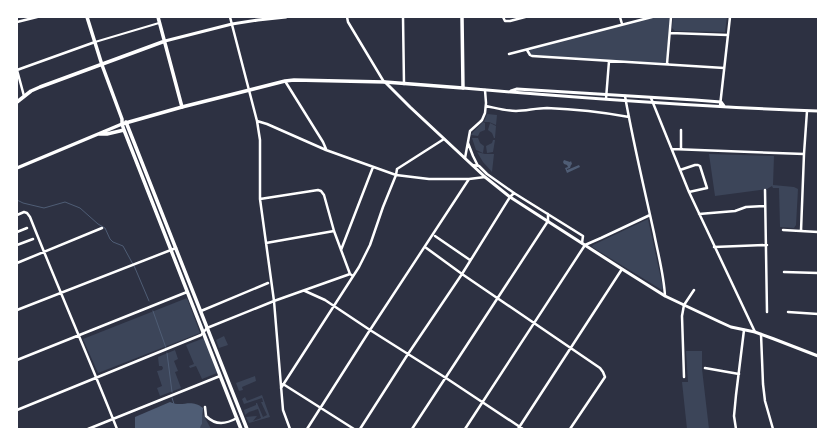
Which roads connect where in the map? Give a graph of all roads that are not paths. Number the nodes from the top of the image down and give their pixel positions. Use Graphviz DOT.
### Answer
graph roads {
  1 [pos="37,17"];
  2 [pos="87,17"];
  3 [pos="158,17"];
  4 [pos="230,17"];
  5 [pos="286,17"];
  6 [pos="347,17"];
  7 [pos="403,17"];
  8 [pos="462,17"];
  9 [pos="503,17"];
  10 [pos="526,17"];
  11 [pos="620,17"];
  12 [pos="652,17"];
  13 [pos="671,17"];
  14 [pos="730,17"];
  15 [pos="17,22"];
  16 [pos="160,22"];
  17 [pos="232,24"];
  18 [pos="622,24"];
  19 [pos="670,33"];
  20 [pos="728,35"];
  21 [pos="165,41"];
  22 [pos="95,42"];
  23 [pos="527,50"];
  24 [pos="509,54"];
  25 [pos="609,61"];
  26 [pos="667,64"];
  27 [pos="102,65"];
  28 [pos="724,68"];
  29 [pos="17,70"];
  30 [pos="285,81"];
  31 [pos="385,82"];
  32 [pos="404,84"];
  33 [pos="463,88"];
  34 [pos="249,90"];
  35 [pos="485,90"];
  36 [pos="510,92"];
  37 [pos="607,94"];
  38 [pos="24,96"];
  39 [pos="625,96"];
  40 [pos="651,98"];
  41 [pos="606,99"];
  42 [pos="626,100"];
  43 [pos="17,102"];
  44 [pos="653,102"];
  45 [pos="722,105"];
  46 [pos="486,106"];
  47 [pos="182,107"];
  48 [pos="807,111"];
  49 [pos="818,111"];
  50 [pos="629,117"];
  51 [pos="257,121"];
  52 [pos="126,122"];
  53 [pos="122,124"];
  54 [pos="124,130"];
  55 [pos="681,130"];
  56 [pos="96,134"];
  57 [pos="444,139"];
  58 [pos="468,142"];
  59 [pos="672,149"];
  60 [pos="681,149"];
  61 [pos="326,150"];
  62 [pos="139,153"];
  63 [pos="134,154"];
  64 [pos="804,154"];
  65 [pos="464,158"];
  66 [pos="472,164"];
  67 [pos="478,166"];
  68 [pos="373,167"];
  69 [pos="17,168"];
  70 [pos="680,170"];
  71 [pos="396,175"];
  72 [pos="485,177"];
  73 [pos="469,179"];
  74 [pos="495,180"];
  75 [pos="490,181"];
  76 [pos="765,190"];
  77 [pos="688,192"];
  78 [pos="514,193"];
  79 [pos="510,196"];
  80 [pos="260,199"];
  81 [pos="532,204"];
  82 [pos="765,206"];
  83 [pos="533,211"];
  84 [pos="548,214"];
  85 [pos="699,214"];
  86 [pos="17,215"];
  87 [pos="650,215"];
  88 [pos="548,221"];
  89 [pos="27,228"];
  90 [pos="102,228"];
  91 [pos="783,230"];
  92 [pos="334,231"];
  93 [pos="17,232"];
  94 [pos="801,232"];
  95 [pos="818,232"];
  96 [pos="435,236"];
  97 [pos="33,238"];
  98 [pos="266,243"];
  99 [pos="584,244"];
  100 [pos="17,245"];
  101 [pos="767,245"];
  102 [pos="425,247"];
  103 [pos="714,247"];
  104 [pos="176,248"];
  105 [pos="171,249"];
  106 [pos="341,250"];
  107 [pos="44,252"];
  108 [pos="470,260"];
  109 [pos="17,263"];
  110 [pos="622,269"];
  111 [pos="784,272"];
  112 [pos="818,273"];
  113 [pos="350,274"];
  114 [pos="462,274"];
  115 [pos="353,276"];
  116 [pos="268,283"];
  117 [pos="694,290"];
  118 [pos="305,291"];
  119 [pos="187,292"];
  120 [pos="60,293"];
  121 [pos="666,296"];
  122 [pos="497,299"];
  123 [pos="274,301"];
  124 [pos="334,306"];
  125 [pos="684,306"];
  126 [pos="17,310"];
  127 [pos="201,311"];
  128 [pos="767,312"];
  129 [pos="788,312"];
  130 [pos="818,314"];
  131 [pos="534,323"];
  132 [pos="207,328"];
  133 [pos="370,330"];
  134 [pos="744,330"];
  135 [pos="204,332"];
  136 [pos="755,332"];
  137 [pos="761,334"];
  138 [pos="78,335"];
  139 [pos="570,348"];
  140 [pos="408,354"];
  141 [pos="818,356"];
  142 [pos="17,360"];
  143 [pos="705,368"];
  144 [pos="739,374"];
  145 [pos="221,376"];
  146 [pos="684,377"];
  147 [pos="96,378"];
  148 [pos="446,378"];
  149 [pos="283,384"];
  150 [pos="280,388"];
  151 [pos="482,402"];
  152 [pos="236,403"];
  153 [pos="232,405"];
  154 [pos="205,407"];
  155 [pos="320,408"];
  156 [pos="17,410"];
  157 [pos="113,418"];
  158 [pos="237,418"];
  159 [pos="520,428"];
  160 [pos="88,429"];
  161 [pos="117,429"];
  162 [pos="241,429"];
  163 [pos="246,429"];
  164 [pos="290,429"];
  165 [pos="307,429"];
  166 [pos="354,429"];
  167 [pos="360,429"];
  168 [pos="412,429"];
  169 [pos="465,429"];
  170 [pos="570,429"];
  171 [pos="736,429"];
  172 [pos="773,429"];
  1 -- 15 [label="street"];
  2 -- 22 [label="main road"];
  3 -- 16 [label="main road"];
  4 -- 17 [label="street"];
  5 -- 17 [label="street"];
  6 -- 31 [label="street"];
  7 -- 32 [label="street"];
  8 -- 33 [label="main road"];
  9 -- 10 [label="street"];
  11 -- 18 [label="street"];
  12 -- 18 [label="street"];
  13 -- 19 [label="street"];
  14 -- 20 [label="street"];
  16 -- 21 [label="main road"];
  16 -- 22 [label="street"];
  17 -- 21 [label="street"];
  17 -- 34 [label="street"];
  18 -- 23 [label="street"];
  19 -- 20 [label="street"];
  19 -- 26 [label="street"];
  20 -- 28 [label="street"];
  21 -- 27 [label="main road"];
  21 -- 47 [label="main road"];
  22 -- 27 [label="main road"];
  22 -- 29 [label="street"];
  23 -- 24 [label="street"];
  23 -- 25 [label="street"];
  25 -- 26 [label="street"];
  25 -- 37 [label="street"];
  26 -- 28 [label="street"];
  27 -- 38 [label="main road"];
  27 -- 53 [label="main road"];
  28 -- 45 [label="street"];
  29 -- 38 [label="street"];
  30 -- 31 [label="main road"];
  30 -- 34 [label="main road"];
  30 -- 61 [label="street"];
  31 -- 32 [label="main road"];
  31 -- 57 [label="street"];
  32 -- 33 [label="main road"];
  33 -- 35 [label="street"];
  34 -- 47 [label="main road"];
  34 -- 51 [label="street"];
  35 -- 36 [label="street"];
  35 -- 46 [label="street"];
  36 -- 37 [label="street"];
  36 -- 41 [label="street"];
  37 -- 39 [label="street"];
  37 -- 41 [label="street"];
  38 -- 43 [label="main road"];
  39 -- 40 [label="street"];
  39 -- 42 [label="street"];
  40 -- 44 [label="street"];
  40 -- 45 [label="street"];
  41 -- 42 [label="street"];
  42 -- 44 [label="street"];
  42 -- 50 [label="street"];
  44 -- 45 [label="street"];
  44 -- 59 [label="street"];
  45 -- 48 [label="street"];
  46 -- 50 [label="street"];
  46 -- 58 [label="street"];
  47 -- 52 [label="main road"];
  48 -- 49 [label="street"];
  48 -- 64 [label="street"];
  50 -- 87 [label="street"];
  51 -- 61 [label="street"];
  51 -- 80 [label="street"];
  52 -- 53 [label="main road"];
  52 -- 62 [label="main road"];
  53 -- 54 [label="main road"];
  53 -- 56 [label="main road"];
  54 -- 56 [label="main road"];
  54 -- 63 [label="main road"];
  55 -- 60 [label="street"];
  56 -- 69 [label="main road"];
  57 -- 65 [label="street"];
  57 -- 71 [label="street"];
  58 -- 65 [label="street"];
  58 -- 67 [label="street"];
  59 -- 60 [label="street"];
  59 -- 70 [label="street"];
  60 -- 64 [label="street"];
  61 -- 68 [label="street"];
  62 -- 63 [label="main road"];
  62 -- 104 [label="main road"];
  63 -- 105 [label="main road"];
  64 -- 94 [label="street"];
  65 -- 66 [label="street"];
  66 -- 67 [label="street"];
  66 -- 72 [label="street"];
  67 -- 74 [label="street"];
  68 -- 71 [label="street"];
  68 -- 106 [label="street"];
  70 -- 77 [label="street"];
  70 -- 77 [label="street"];
  71 -- 73 [label="street"];
  71 -- 115 [label="street"];
  72 -- 73 [label="street"];
  72 -- 75 [label="street"];
  73 -- 102 [label="street"];
  74 -- 75 [label="street"];
  74 -- 78 [label="street"];
  75 -- 79 [label="street"];
  76 -- 82 [label="street"];
  77 -- 85 [label="street"];
  78 -- 79 [label="street"];
  78 -- 81 [label="street"];
  79 -- 83 [label="street"];
  79 -- 108 [label="street"];
  80 -- 92 [label="street"];
  80 -- 98 [label="street"];
  81 -- 83 [label="street"];
  81 -- 84 [label="street"];
  82 -- 85 [label="street"];
  82 -- 101 [label="street"];
  83 -- 88 [label="street"];
  84 -- 88 [label="street"];
  84 -- 99 [label="street"];
  85 -- 103 [label="street"];
  86 -- 107 [label="street"];
  87 -- 99 [label="street"];
  87 -- 121 [label="street"];
  88 -- 99 [label="street"];
  88 -- 122 [label="street"];
  89 -- 93 [label="street"];
  90 -- 107 [label="street"];
  91 -- 94 [label="street"];
  92 -- 98 [label="street"];
  92 -- 106 [label="street"];
  94 -- 95 [label="street"];
  96 -- 108 [label="street"];
  97 -- 100 [label="street"];
  98 -- 123 [label="street"];
  99 -- 110 [label="street"];
  99 -- 131 [label="street"];
  101 -- 103 [label="street"];
  101 -- 128 [label="street"];
  102 -- 114 [label="street"];
  102 -- 133 [label="street"];
  103 -- 136 [label="street"];
  104 -- 105 [label="street"];
  104 -- 127 [label="main road"];
  105 -- 119 [label="main road"];
  105 -- 120 [label="street"];
  106 -- 113 [label="street"];
  107 -- 109 [label="street"];
  107 -- 120 [label="street"];
  108 -- 114 [label="street"];
  110 -- 121 [label="street"];
  110 -- 139 [label="street"];
  111 -- 112 [label="street"];
  113 -- 115 [label="street"];
  113 -- 118 [label="street"];
  114 -- 122 [label="street"];
  114 -- 140 [label="street"];
  115 -- 124 [label="street"];
  116 -- 127 [label="street"];
  117 -- 125 [label="street"];
  118 -- 123 [label="street"];
  118 -- 124 [label="street"];
  119 -- 135 [label="main road"];
  119 -- 138 [label="street"];
  120 -- 126 [label="street"];
  120 -- 138 [label="street"];
  121 -- 125 [label="street"];
  122 -- 131 [label="street"];
  122 -- 148 [label="street"];
  123 -- 132 [label="street"];
  123 -- 150 [label="street"];
  124 -- 133 [label="street"];
  124 -- 149 [label="street"];
  125 -- 134 [label="street"];
  125 -- 146 [label="street"];
  127 -- 132 [label="main road"];
  129 -- 130 [label="street"];
  131 -- 139 [label="street"];
  131 -- 151 [label="street"];
  132 -- 135 [label="street"];
  132 -- 152 [label="main road"];
  133 -- 140 [label="street"];
  133 -- 155 [label="street"];
  134 -- 136 [label="street"];
  134 -- 144 [label="street"];
  135 -- 145 [label="main road"];
  135 -- 147 [label="street"];
  136 -- 137 [label="street"];
  137 -- 141 [label="street"];
  137 -- 172 [label="street"];
  138 -- 142 [label="street"];
  138 -- 147 [label="street"];
  139 -- 159 [label="street"];
  139 -- 170 [label="street"];
  140 -- 148 [label="street"];
  140 -- 167 [label="street"];
  143 -- 144 [label="street"];
  144 -- 171 [label="street"];
  145 -- 153 [label="main road"];
  145 -- 157 [label="street"];
  147 -- 156 [label="street"];
  147 -- 157 [label="street"];
  148 -- 151 [label="street"];
  148 -- 168 [label="street"];
  149 -- 150 [label="street"];
  149 -- 155 [label="street"];
  150 -- 164 [label="street"];
  151 -- 159 [label="street"];
  151 -- 169 [label="street"];
  152 -- 153 [label="main road"];
  152 -- 163 [label="main road"];
  153 -- 158 [label="main road"];
  154 -- 158 [label="street"];
  155 -- 165 [label="street"];
  155 -- 166 [label="street"];
  157 -- 160 [label="street"];
  157 -- 161 [label="street"];
  158 -- 162 [label="main road"];
}
